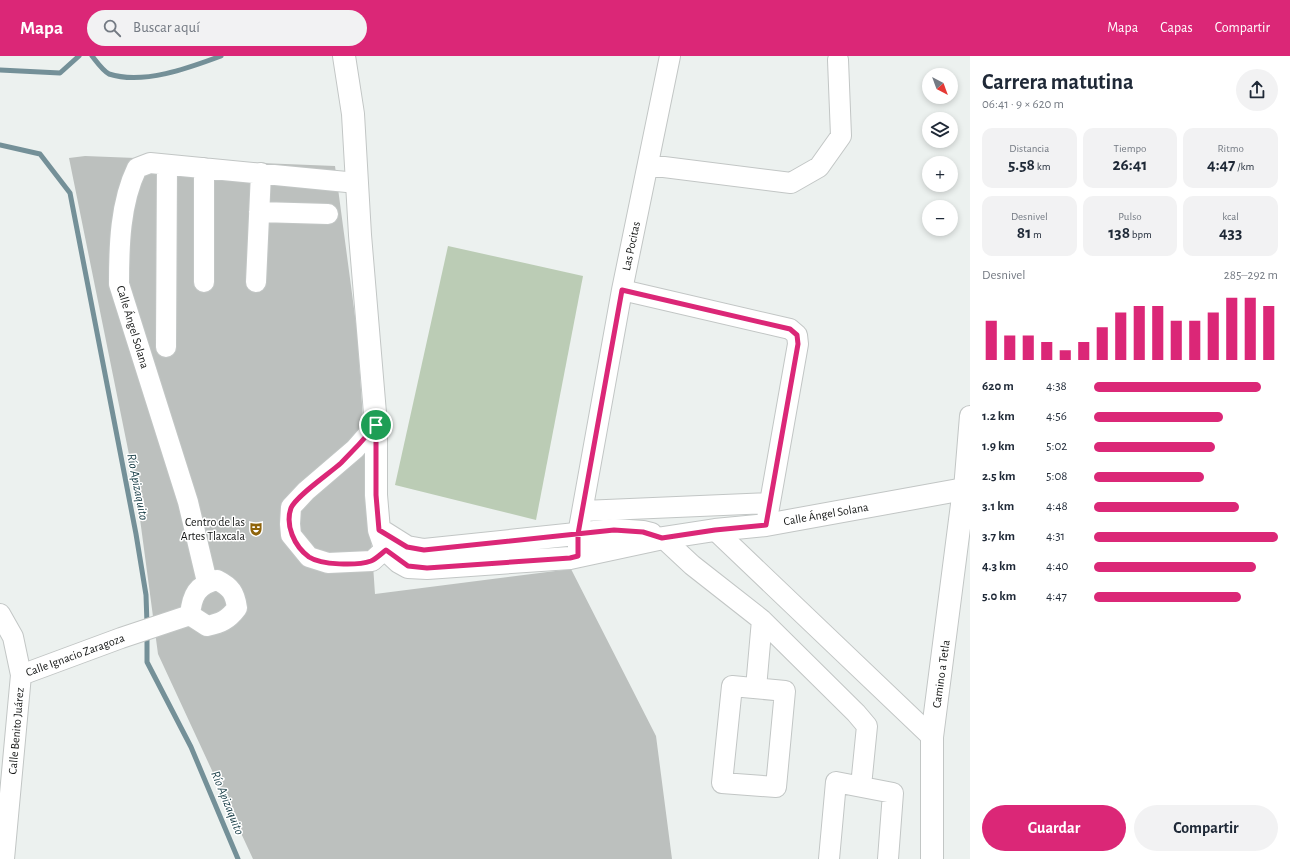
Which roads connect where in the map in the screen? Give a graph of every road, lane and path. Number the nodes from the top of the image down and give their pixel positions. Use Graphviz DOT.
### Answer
graph roads {
  1 [pos="344,56"];
  2 [pos="670,56"];
  3 [pos="838,60"];
  4 [pos="167,164"];
  5 [pos="648,166"];
  6 [pos="204,168"];
  7 [pos="260,173"];
  8 [pos="357,183"];
  9 [pos="259,212"];
  10 [pos="328,214"];
  11 [pos="204,282"];
  12 [pos="256,282"];
  13 [pos="622,290"];
  14 [pos="166,347"];
  15 [pos="970,416"];
  16 [pos="376,425"];
  17 [pos="967,489"];
  18 [pos="770,503"];
  19 [pos="583,511"];
  20 [pos="766,525"];
  21 [pos="715,530"];
  22 [pos="578,534"];
  23 [pos="662,538"];
  24 [pos="965,538"];
  25 [pos="387,540"];
  26 [pos="578,556"];
  27 [pos="207,582"];
  28 [pos="0,614"];
  29 [pos="190,615"];
  30 [pos="762,620"];
  31 [pos="21,675"];
  32 [pos="756,688"];
  33 [pos="932,737"];
  34 [pos="861,786"];
  35 [pos="4,859"];
  36 [pos="829,859"];
  37 [pos="888,859"];
  38 [pos="932,859"];
  1 -- 8 [label="main road"];
  2 -- 5 [label="street, Las Pocitas"];
  3 -- 5 [label="street"];
  4 -- 6 [label="street, Calle Ángel Solana"];
  4 -- 14 [label="street"];
  4 -- 27 [label="street, Calle Ángel Solana"];
  5 -- 13 [label="street, Las Pocitas"];
  6 -- 7 [label="street, Calle Ángel Solana"];
  6 -- 11 [label="street"];
  7 -- 8 [label="street, Calle Ángel Solana"];
  7 -- 9 [label="street"];
  8 -- 16 [label="main road"];
  9 -- 10 [label="street"];
  9 -- 12 [label="street"];
  13 -- 18 [label="street"];
  13 -- 19 [label="street, Las Pocitas"];
  15 -- 17 [label="street"];
  16 -- 25 [label="main road"];
  16 -- 25 [label="street"];
  17 -- 20 [label="main road, Calle Ángel Solana"];
  17 -- 24 [label="main road, Camino a Tetla"];
  18 -- 19 [label="street"];
  18 -- 20 [label="street"];
  19 -- 22 [label="street, Las Pocitas"];
  20 -- 21 [label="main road, Calle Ángel Solana"];
  21 -- 23 [label="main road, Calle Ángel Solana"];
  21 -- 33 [label="street"];
  22 -- 23 [label="main road, Calle Ángel Solana"];
  22 -- 25 [label="main road, Calle Ángel Solana"];
  22 -- 26 [label="street, Las Pocitas"];
  23 -- 26 [label="main road, Calle Ángel Solana"];
  23 -- 30 [label="street"];
  24 -- 33 [label="main road, Camino a Tetla"];
  25 -- 26 [label="main road, Calle Ángel Solana"];
  27 -- 29 [label="street"];
  27 -- 29 [label="street"];
  28 -- 31 [label="street, Calle Ignacio Zaragoza"];
  29 -- 31 [label="street, Calle Ignacio Zaragoza"];
  30 -- 32 [label="street"];
  30 -- 34 [label="street"];
  31 -- 35 [label="street, Calle Benito Juárez"];
  32 -- 32 [label="street"];
  33 -- 38 [label="main road, Camino a Tetla"];
  34 -- 36 [label="street"];
  34 -- 37 [label="street"];
}
